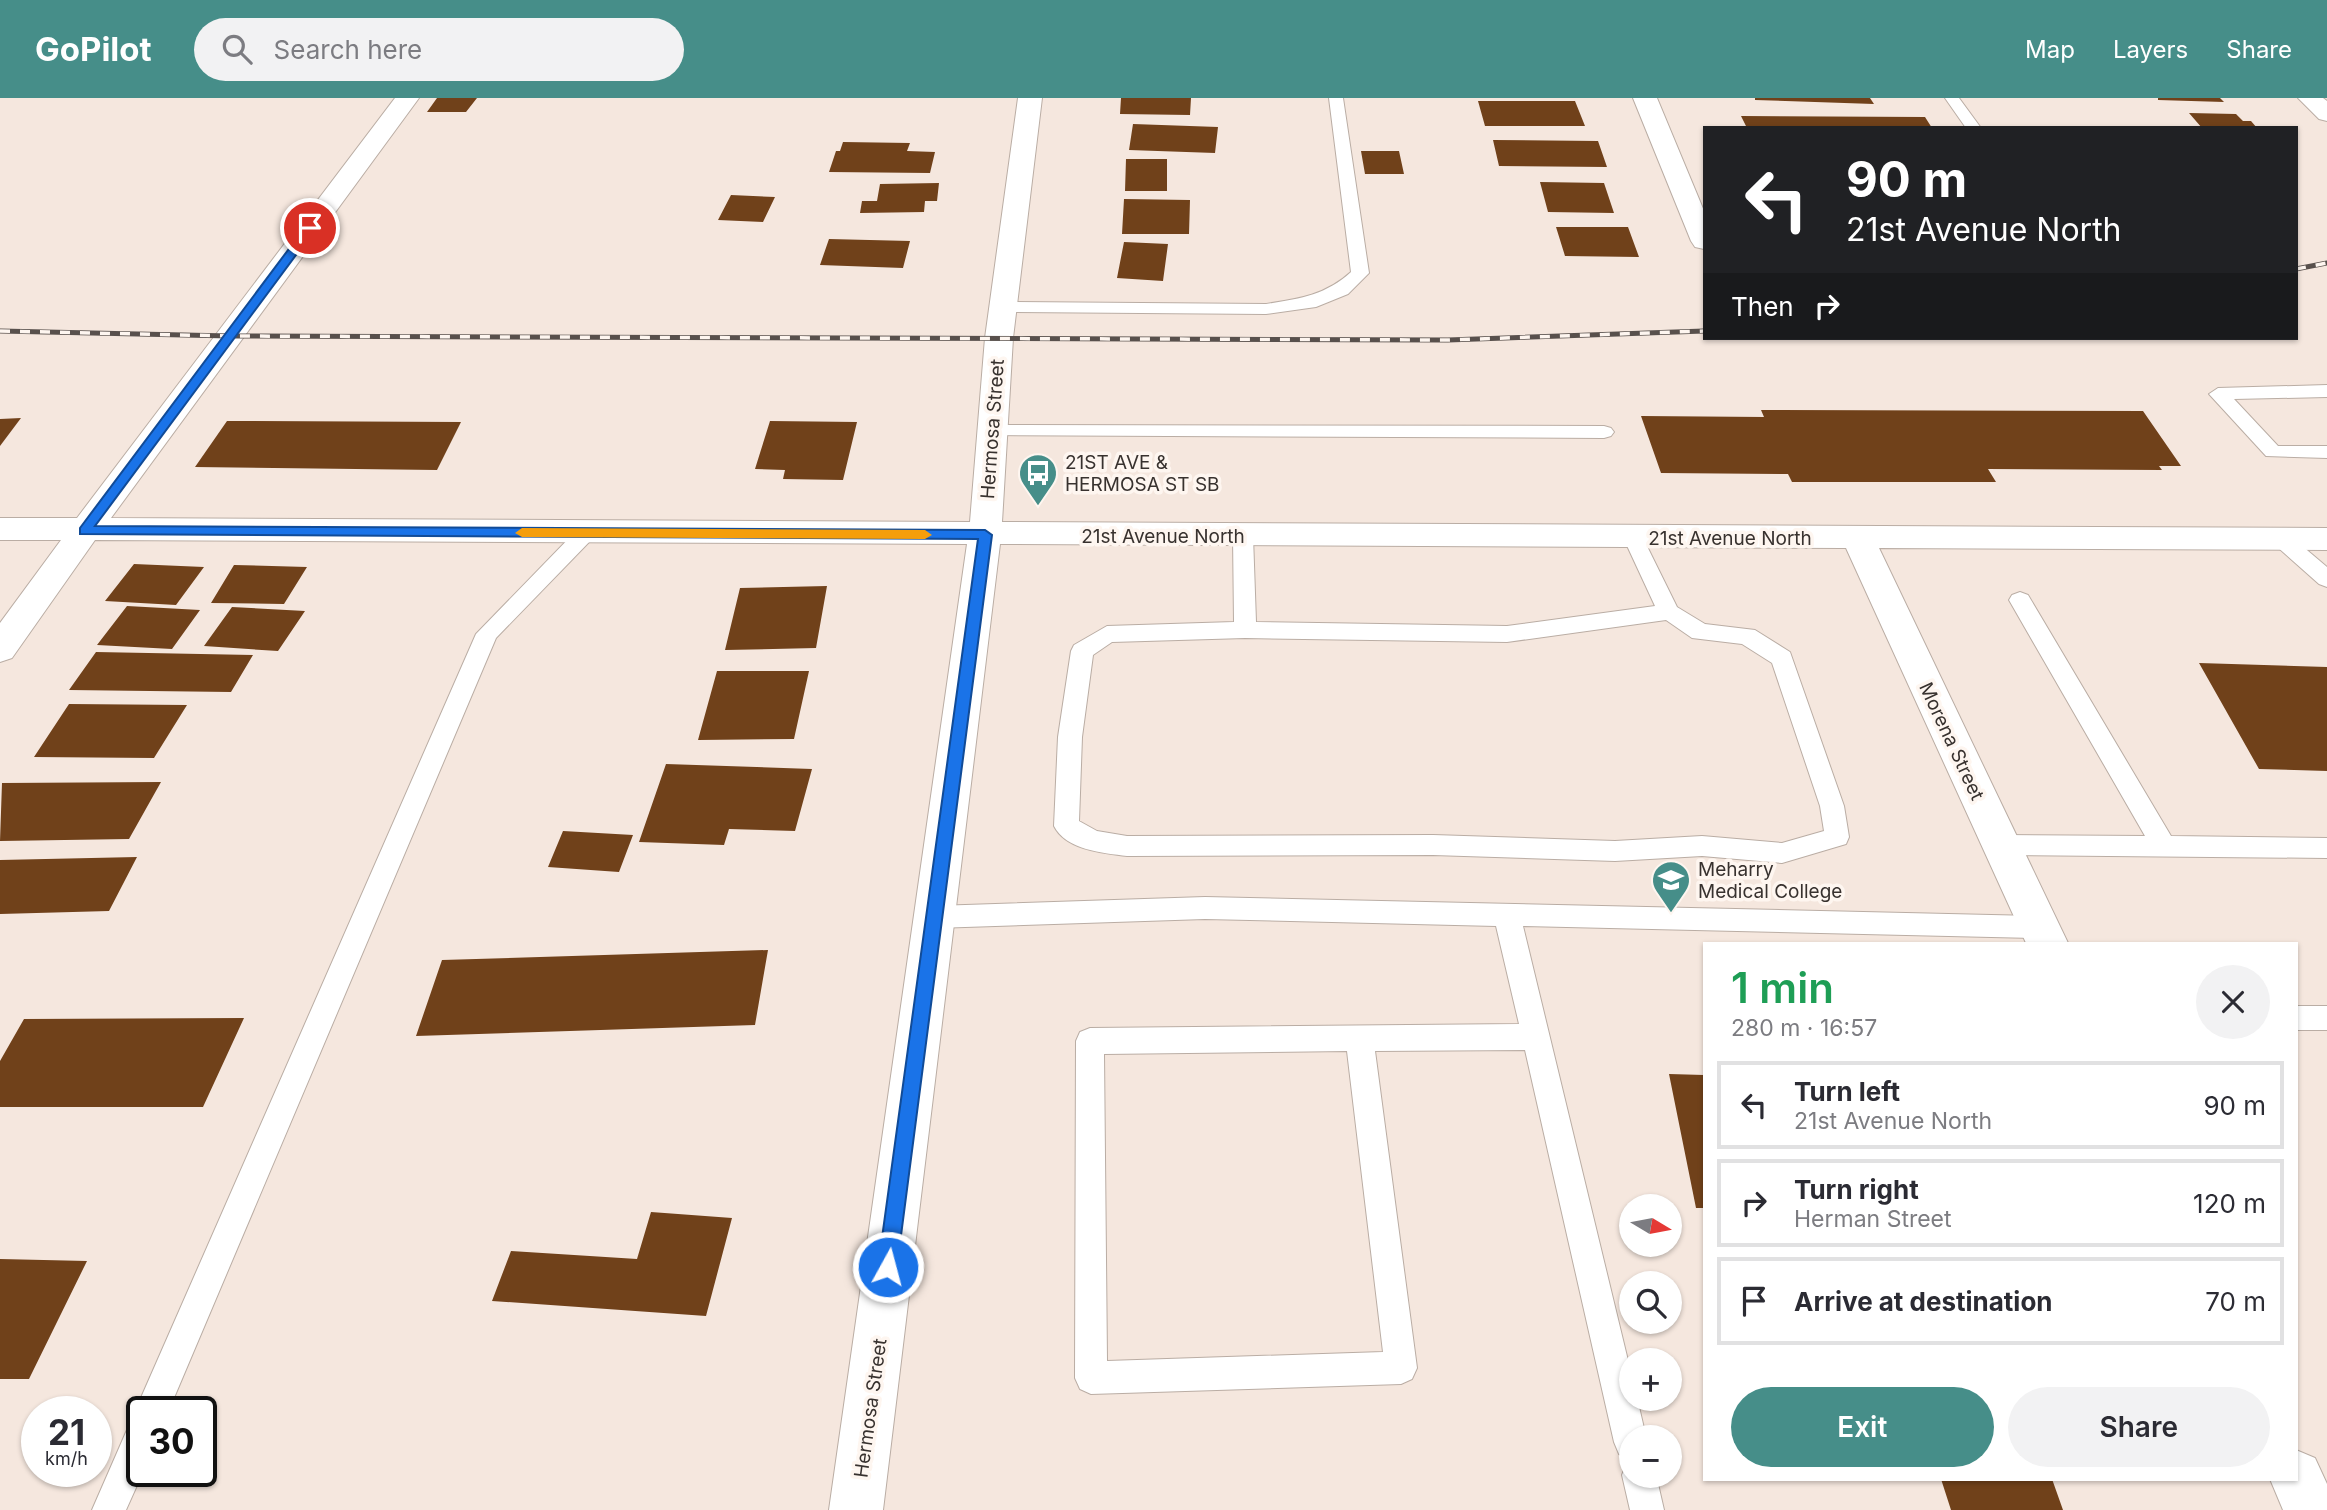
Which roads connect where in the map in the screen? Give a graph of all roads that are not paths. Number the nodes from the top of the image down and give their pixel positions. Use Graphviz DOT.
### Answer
graph roads {
  1 [pos="407,98"];
  2 [pos="1030,98"];
  3 [pos="1336,98"];
  4 [pos="1645,98"];
  5 [pos="1952,98"];
  6 [pos="1973,126"];
  7 [pos="1703,239"];
  8 [pos="1004,307"];
  9 [pos="2327,391"];
  10 [pos="992,431"];
  11 [pos="1604,432"];
  12 [pos="2327,452"];
  13 [pos="0,529"];
  14 [pos="85,531"];
  15 [pos="586,533"];
  16 [pos="985,535"];
  17 [pos="1243,536"];
  18 [pos="1633,537"];
  19 [pos="1858,538"];
  20 [pos="2281,539"];
  21 [pos="2327,539"];
  22 [pos="2327,579"];
  23 [pos="2020,600"];
  24 [pos="1669,612"];
  25 [pos="1245,630"];
  26 [pos="0,649"];
  27 [pos="2001,845"];
  28 [pos="2164,846"];
  29 [pos="2327,848"];
  30 [pos="1507,915"];
  31 [pos="935,917"];
  32 [pos="2043,935"];
  33 [pos="2298,1018"];
  34 [pos="2327,1018"];
  35 [pos="1535,1037"];
  36 [pos="1359,1038"];
  37 [pos="159,1396"];
  38 [pos="1627,1425"];
  39 [pos="126,1471"];
  40 [pos="2298,1481"];
  41 [pos="1642,1488"];
  42 [pos="109,1510"];
  43 [pos="856,1510"];
  44 [pos="1647,1510"];
  45 [pos="2311,1510"];
  1 -- 14 [label="street"];
  2 -- 8 [label="street, Hermosa Street"];
  3 -- 8 [label="lane"];
  4 -- 7 [label="street"];
  5 -- 6 [label="lane"];
  8 -- 10 [label="street, Hermosa Street"];
  9 -- 12 [label="lane"];
  10 -- 11 [label="lane"];
  10 -- 16 [label="street, Hermosa Street"];
  13 -- 14 [label="street, 21st Avenue North"];
  14 -- 15 [label="street, 21st Avenue North"];
  14 -- 26 [label="street"];
  15 -- 16 [label="street, 21st Avenue North"];
  15 -- 37 [label="lane"];
  16 -- 17 [label="street, 21st Avenue North"];
  16 -- 31 [label="street, Hermosa Street"];
  17 -- 18 [label="street, 21st Avenue North"];
  17 -- 25 [label="lane"];
  18 -- 19 [label="street, 21st Avenue North"];
  18 -- 24 [label="lane"];
  19 -- 20 [label="street, 21st Avenue North"];
  19 -- 27 [label="street, Morena Street"];
  20 -- 21 [label="street, 21st Avenue North"];
  20 -- 22 [label="lane"];
  23 -- 28 [label="lane"];
  24 -- 25 [label="lane"];
  24 -- 25 [label="lane"];
  27 -- 28 [label="lane"];
  27 -- 32 [label="street, Morena Street"];
  28 -- 29 [label="lane"];
  30 -- 31 [label="lane"];
  30 -- 32 [label="lane"];
  30 -- 35 [label="lane"];
  31 -- 43 [label="street, Hermosa Street"];
  33 -- 34 [label="lane"];
  35 -- 36 [label="lane"];
  35 -- 38 [label="lane"];
  36 -- 36 [label="lane"];
  39 -- 42 [label="lane"];
  40 -- 45 [label="street"];
  41 -- 44 [label="lane"];
}
